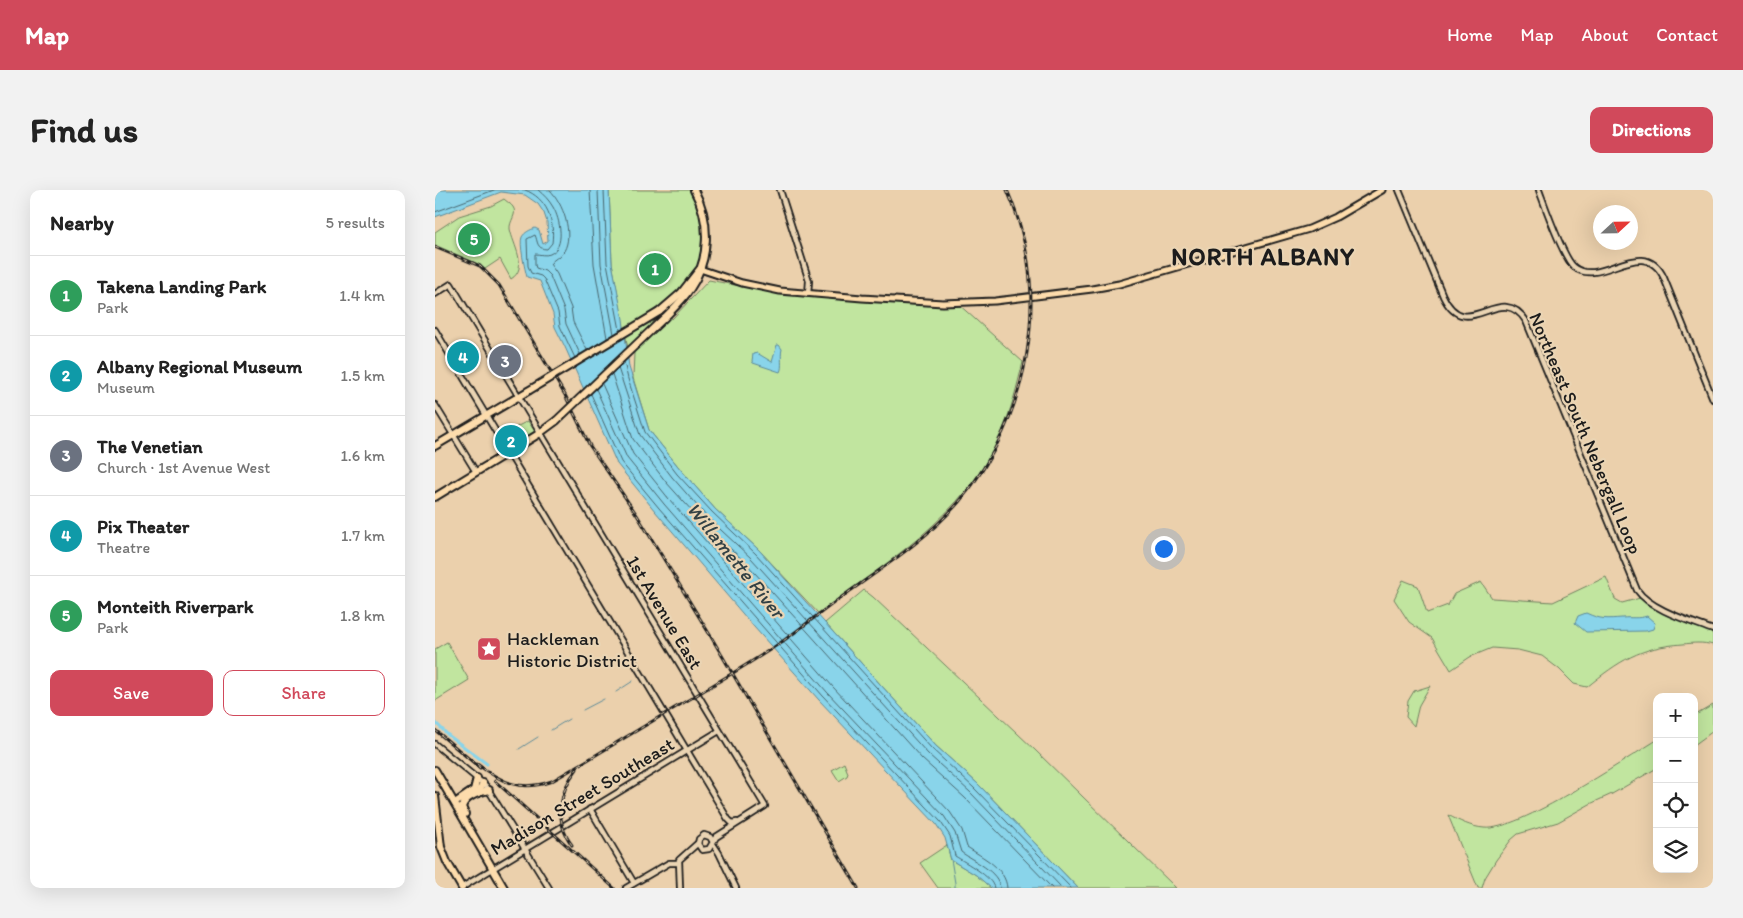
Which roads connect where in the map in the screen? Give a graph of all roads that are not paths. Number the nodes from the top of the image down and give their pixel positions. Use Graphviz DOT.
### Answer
graph roads {
  1 [pos="694,190"];
  2 [pos="780,190"];
  3 [pos="1382,190"];
  4 [pos="1399,190"];
  5 [pos="1539,190"];
  6 [pos="700,269"];
  7 [pos="435,294"];
  8 [pos="808,294"];
  9 [pos="662,315"];
  10 [pos="435,330"];
  11 [pos="518,397"];
  12 [pos="1713,399"];
  13 [pos="435,405"];
  14 [pos="487,416"];
  15 [pos="540,433"];
  16 [pos="453,435"];
  17 [pos="435,446"];
  18 [pos="509,452"];
  19 [pos="476,472"];
  20 [pos="435,497"];
  21 [pos="1713,630"];
  22 [pos="719,731"];
  23 [pos="435,744"];
  24 [pos="687,750"];
  25 [pos="435,770"];
  26 [pos="477,778"];
  27 [pos="483,783"];
  28 [pos="489,790"];
  29 [pos="478,793"];
  30 [pos="435,796"];
  31 [pos="455,803"];
  32 [pos="590,810"];
  33 [pos="728,820"];
  34 [pos="435,822"];
  35 [pos="738,822"];
  36 [pos="439,834"];
  37 [pos="473,836"];
  38 [pos="708,836"];
  39 [pos="698,843"];
  40 [pos="713,843"];
  41 [pos="525,848"];
  42 [pos="701,849"];
  43 [pos="708,850"];
  44 [pos="687,852"];
  45 [pos="720,857"];
  46 [pos="678,863"];
  47 [pos="492,868"];
  48 [pos="634,883"];
  49 [pos="546,887"];
  50 [pos="461,888"];
  51 [pos="504,888"];
  52 [pos="625,888"];
  53 [pos="681,888"];
  54 [pos="736,888"];
  1 -- 6 [label="highway"];
  2 -- 8 [label="street"];
  3 -- 8 [label="main road"];
  4 -- 21 [label="street, Northeast South Nebergall Loop"];
  5 -- 12 [label="street"];
  6 -- 8 [label="main road"];
  6 -- 9 [label="highway"];
  7 -- 11 [label="street, 1st Avenue East"];
  9 -- 11 [label="highway, bridge"];
  9 -- 15 [label="highway, bridge"];
  10 -- 14 [label="street"];
  11 -- 14 [label="highway"];
  11 -- 15 [label="street, 1st Avenue East"];
  13 -- 16 [label="street"];
  14 -- 16 [label="highway"];
  14 -- 18 [label="street"];
  15 -- 18 [label="highway"];
  15 -- 22 [label="street, 1st Avenue East"];
  16 -- 17 [label="highway"];
  16 -- 19 [label="street"];
  18 -- 19 [label="highway"];
  18 -- 24 [label="street"];
  19 -- 20 [label="highway"];
  22 -- 24 [label="street, Madison Street Southeast"];
  22 -- 35 [label="street, 1st Avenue East"];
  23 -- 26 [label="street"];
  24 -- 32 [label="street, Madison Street Southeast"];
  24 -- 33 [label="street"];
  25 -- 31 [label="highway"];
  26 -- 27 [label="street"];
  26 -- 31 [label="highway"];
  27 -- 28 [label="street"];
  27 -- 29 [label="highway"];
  28 -- 29 [label="highway"];
  28 -- 41 [label="street"];
  29 -- 37 [label="highway"];
  30 -- 36 [label="highway"];
  31 -- 37 [label="highway"];
  32 -- 41 [label="street, Madison Street Southeast"];
  32 -- 48 [label="street"];
  33 -- 35 [label="street"];
  33 -- 38 [label="street"];
  34 -- 36 [label="highway"];
  35 -- 40 [label="street"];
  36 -- 50 [label="highway"];
  37 -- 47 [label="highway"];
  38 -- 39 [label="street"];
  38 -- 40 [label="street"];
  39 -- 42 [label="street"];
  39 -- 44 [label="street"];
  40 -- 43 [label="street"];
  40 -- 45 [label="street"];
  41 -- 47 [label="street, Madison Street Southeast"];
  41 -- 49 [label="street"];
  42 -- 43 [label="street"];
  42 -- 44 [label="street"];
  43 -- 45 [label="street"];
  44 -- 46 [label="street"];
  45 -- 54 [label="street"];
  46 -- 48 [label="street"];
  46 -- 53 [label="street"];
  47 -- 50 [label="street, Madison Street Southeast"];
  47 -- 51 [label="highway"];
  48 -- 52 [label="street"];
}
